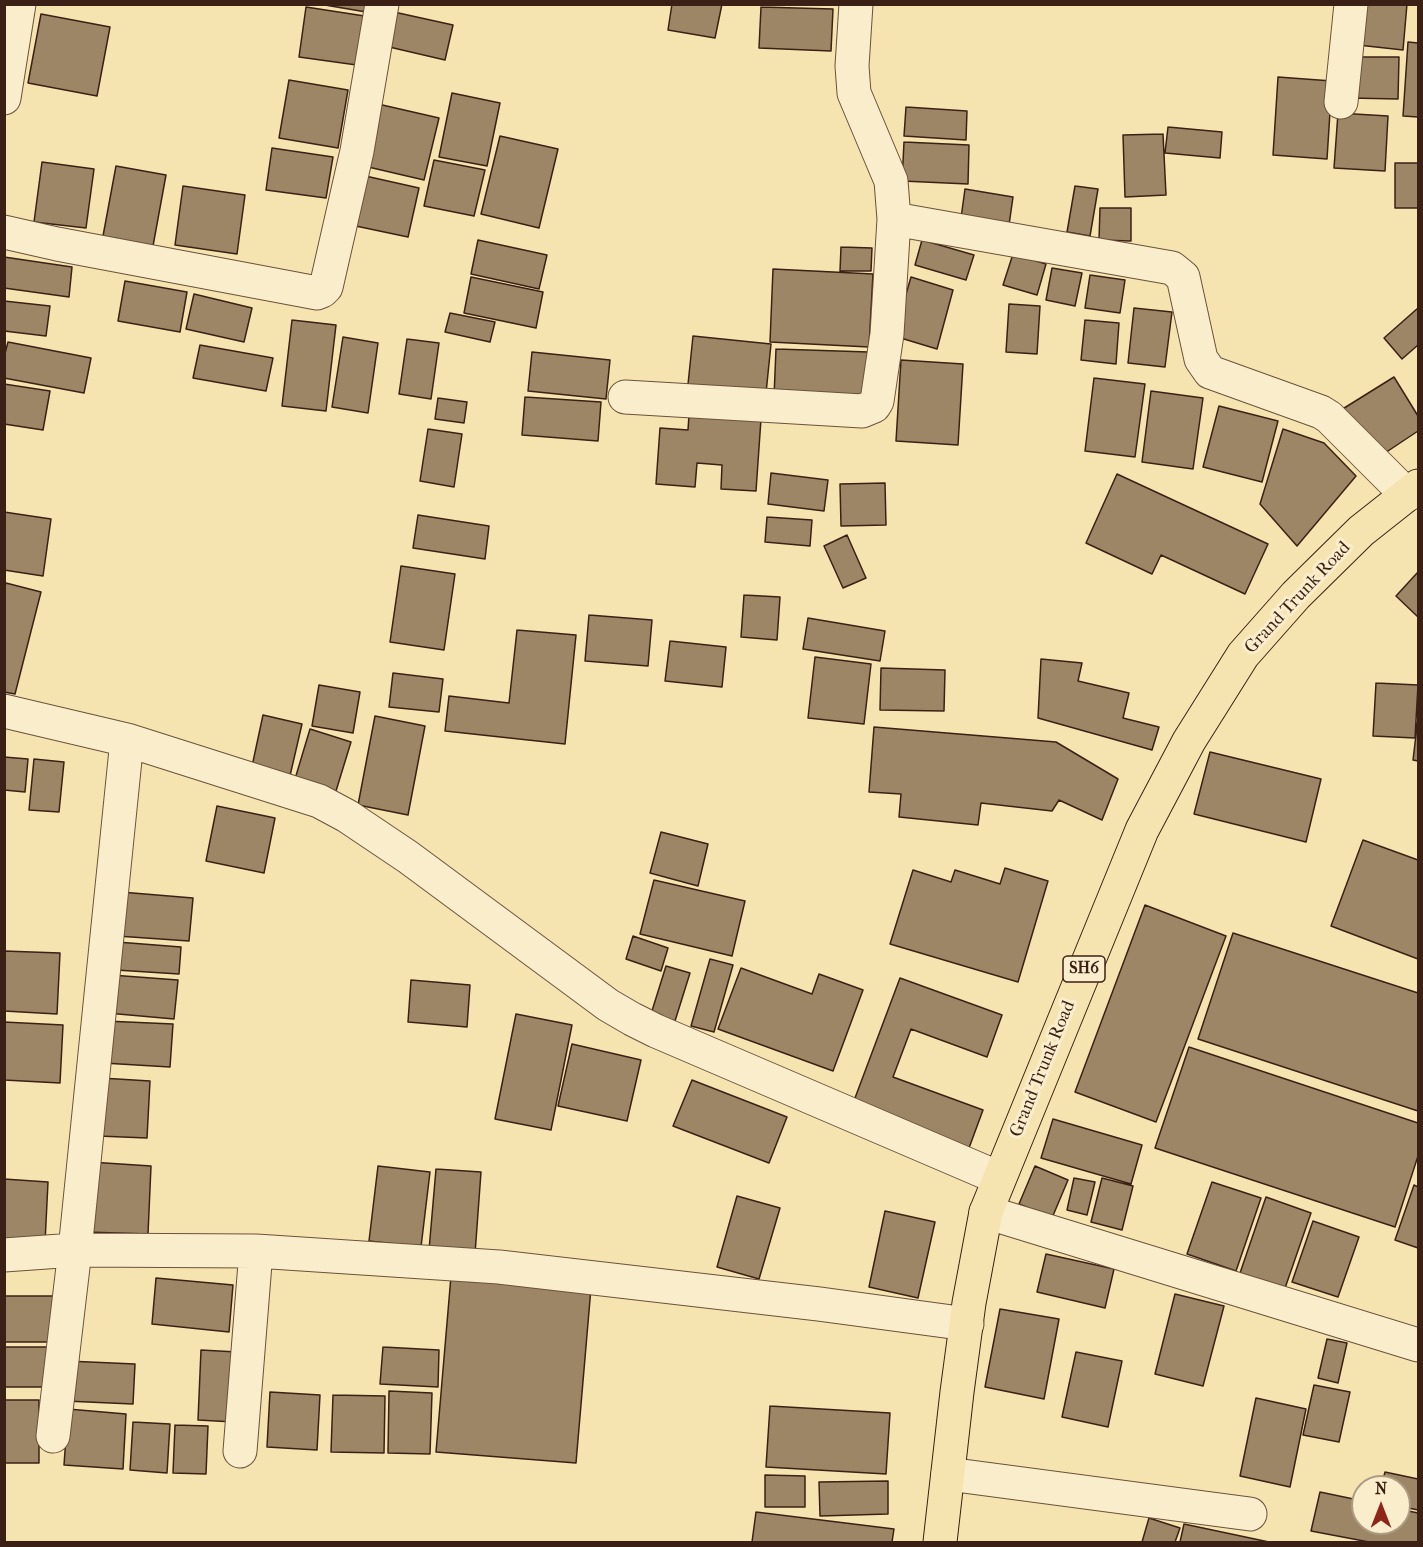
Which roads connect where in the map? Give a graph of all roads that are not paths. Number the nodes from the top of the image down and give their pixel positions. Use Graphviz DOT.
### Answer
graph roads {
  1 [pos="19,4"];
  2 [pos="382,4"];
  3 [pos="856,4"];
  4 [pos="1351,4"];
  5 [pos="4,98"];
  6 [pos="1341,102"];
  7 [pos="894,219"];
  8 [pos="4,231"];
  9 [pos="625,398"];
  10 [pos="1413,491"];
  11 [pos="4,711"];
  12 [pos="127,740"];
  13 [pos="999,1178"];
  14 [pos="986,1212"];
  15 [pos="75,1250"];
  16 [pos="256,1251"];
  17 [pos="4,1255"];
  18 [pos="967,1324"];
  19 [pos="1419,1345"];
  20 [pos="53,1436"];
  21 [pos="240,1451"];
  22 [pos="948,1474"];
  23 [pos="1250,1514"];
  24 [pos="940,1542"];
  1 -- 5 [label="street"];
  2 -- 8 [label="street"];
  3 -- 7 [label="street"];
  4 -- 6 [label="street"];
  7 -- 9 [label="street"];
  7 -- 10 [label="street"];
  10 -- 13 [label="main road, Grand Trunk Road / SH6"];
  11 -- 12 [label="street"];
  12 -- 13 [label="street"];
  12 -- 15 [label="street"];
  13 -- 14 [label="main road, Grand Trunk Road / SH6"];
  14 -- 18 [label="main road, Grand Trunk Road / SH6"];
  14 -- 19 [label="street"];
  15 -- 16 [label="street"];
  15 -- 17 [label="street"];
  15 -- 20 [label="street"];
  16 -- 18 [label="street"];
  16 -- 21 [label="street"];
  18 -- 22 [label="main road, Grand Trunk Road / SH6"];
  22 -- 23 [label="street"];
  22 -- 24 [label="main road, Grand Trunk Road / SH6"];
}
